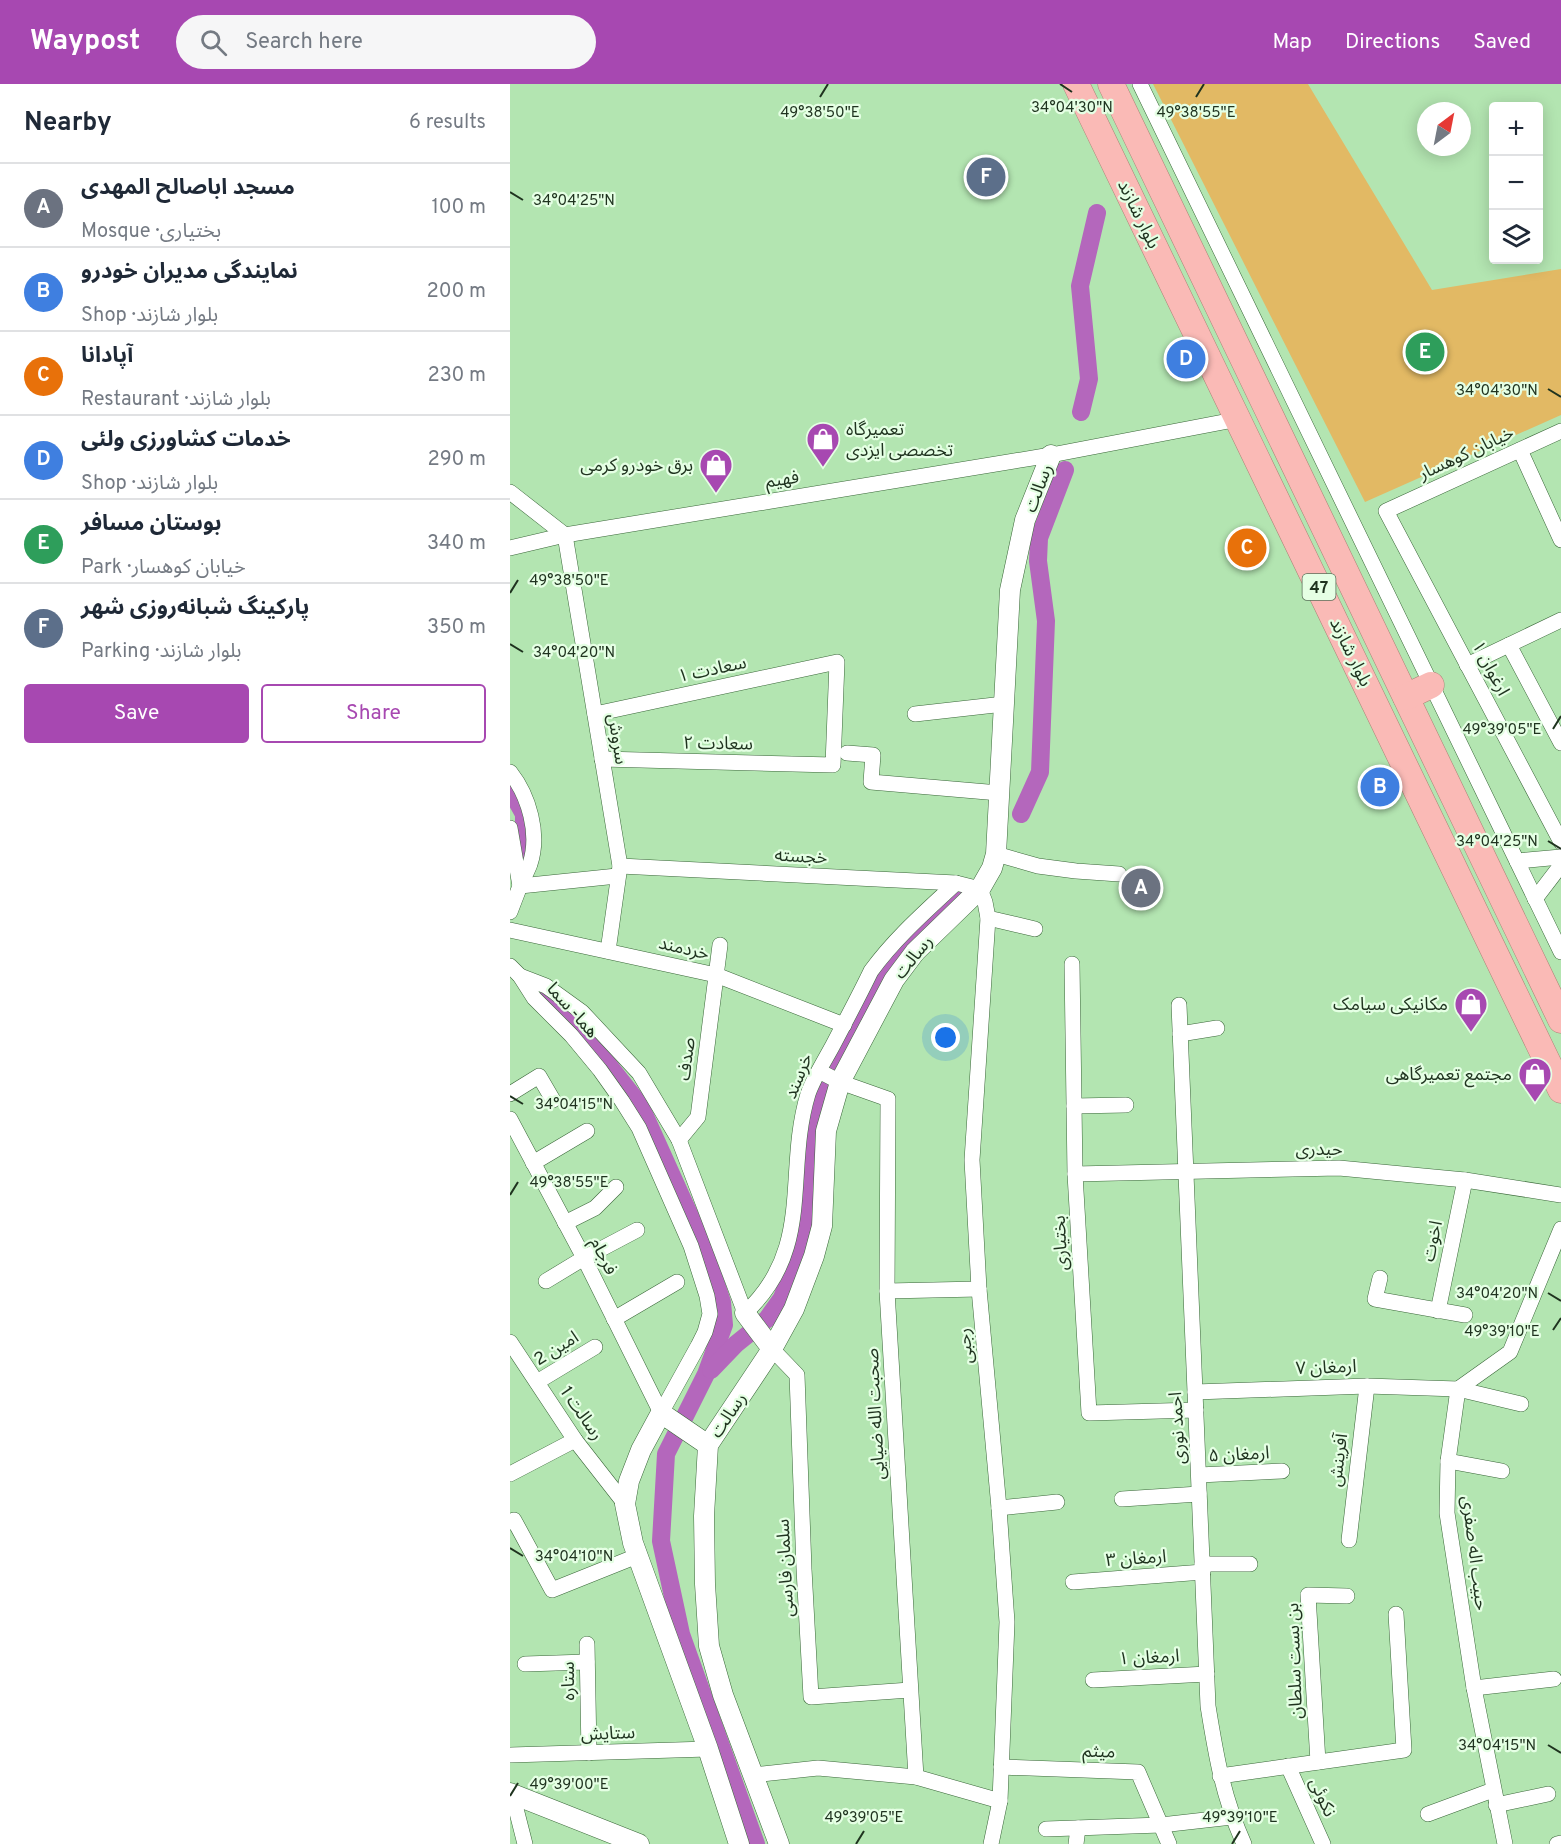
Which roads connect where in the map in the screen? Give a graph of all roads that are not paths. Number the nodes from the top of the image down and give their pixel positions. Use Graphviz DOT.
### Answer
graph roads {
  1 [pos="1076,84"];
  2 [pos="1111,84"];
  3 [pos="1140,84"];
  4 [pos="1239,419"];
  5 [pos="1561,431"];
  6 [pos="1520,450"];
  7 [pos="1051,455"];
  8 [pos="510,492"];
  9 [pos="1386,511"];
  10 [pos="565,535"];
  11 [pos="1561,540"];
  12 [pos="510,548"];
  13 [pos="1561,620"];
  14 [pos="1509,645"];
  15 [pos="1467,665"];
  16 [pos="1431,685"];
  17 [pos="1406,697"];
  18 [pos="1004,704"];
  19 [pos="595,714"];
  20 [pos="915,714"];
  21 [pos="1561,743"];
  22 [pos="847,753"];
  23 [pos="602,759"];
  24 [pos="833,765"];
  25 [pos="510,772"];
  26 [pos="999,793"];
  27 [pos="510,830"];
  28 [pos="1561,842"];
  29 [pos="996,854"];
  30 [pos="1561,857"];
  31 [pos="1517,861"];
  32 [pos="1561,866"];
  33 [pos="619,871"];
  34 [pos="1119,874"];
  35 [pos="956,883"];
  36 [pos="520,886"];
  37 [pos="980,889"];
  38 [pos="1535,899"];
  39 [pos="510,912"];
  40 [pos="988,918"];
  41 [pos="1035,929"];
  42 [pos="510,930"];
  43 [pos="720,945"];
  44 [pos="608,951"];
  45 [pos="1561,952"];
  46 [pos="1072,964"];
  47 [pos="515,971"];
  48 [pos="716,975"];
  49 [pos="1179,1005"];
  50 [pos="1561,1020"];
  51 [pos="844,1025"];
  52 [pos="1217,1028"];
  53 [pos="1180,1034"];
  54 [pos="819,1071"];
  55 [pos="840,1082"];
  56 [pos="1561,1090"];
  57 [pos="510,1094"];
  58 [pos="553,1100"];
  59 [pos="1126,1105"];
  60 [pos="1074,1106"];
  61 [pos="510,1119"];
  62 [pos="587,1131"];
  63 [pos="679,1140"];
  64 [pos="533,1163"];
  65 [pos="1186,1170"];
  66 [pos="1075,1174"];
  67 [pos="1465,1179"];
  68 [pos="616,1187"];
  69 [pos="1561,1195"];
  70 [pos="565,1223"];
  71 [pos="1561,1229"];
  72 [pos="637,1230"];
  73 [pos="584,1258"];
  74 [pos="1380,1278"];
  75 [pos="546,1281"];
  76 [pos="677,1282"];
  77 [pos="979,1289"];
  78 [pos="887,1292"];
  79 [pos="1438,1311"];
  80 [pos="745,1313"];
  81 [pos="1465,1315"];
  82 [pos="614,1319"];
  83 [pos="510,1342"];
  84 [pos="595,1347"];
  85 [pos="772,1349"];
  86 [pos="537,1382"];
  87 [pos="1367,1386"];
  88 [pos="1458,1389"];
  89 [pos="1195,1392"];
  90 [pos="1521,1404"];
  91 [pos="1196,1410"];
  92 [pos="661,1413"];
  93 [pos="575,1440"];
  94 [pos="708,1445"];
  95 [pos="1448,1461"];
  96 [pos="1282,1471"];
  97 [pos="1502,1471"];
  98 [pos="510,1474"];
  99 [pos="1199,1475"];
  100 [pos="1199,1494"];
  101 [pos="1122,1499"];
  102 [pos="1057,1502"];
  103 [pos="625,1504"];
  104 [pos="999,1508"];
  105 [pos="512,1521"];
  106 [pos="1349,1540"];
  107 [pos="637,1556"];
  108 [pos="1250,1564"];
  109 [pos="1202,1568"];
  110 [pos="1073,1582"];
  111 [pos="1347,1596"];
  112 [pos="1396,1614"];
  113 [pos="587,1644"];
  114 [pos="587,1662"];
  115 [pos="525,1664"];
  116 [pos="1207,1674"];
  117 [pos="1554,1679"];
  118 [pos="1093,1680"];
  119 [pos="1474,1689"];
  120 [pos="910,1690"];
  121 [pos="708,1749"];
  122 [pos="589,1753"];
  123 [pos="510,1755"];
  124 [pos="1318,1762"];
  125 [pos="1288,1766"];
  126 [pos="1001,1767"];
  127 [pos="753,1775"];
  128 [pos="1220,1776"];
  129 [pos="916,1777"];
  130 [pos="511,1793"];
  131 [pos="1548,1794"];
  132 [pos="1495,1797"];
  133 [pos="1000,1801"];
  134 [pos="1428,1814"];
  135 [pos="1232,1817"];
  136 [pos="1161,1825"];
  137 [pos="1078,1828"];
  138 [pos="1046,1829"];
  139 [pos="634,1843"];
  140 [pos="1561,1843"];
  141 [pos="525,1844"];
  142 [pos="739,1844"];
  143 [pos="778,1844"];
  144 [pos="991,1844"];
  145 [pos="1076,1844"];
  146 [pos="1169,1844"];
  147 [pos="1244,1844"];
  148 [pos="1323,1844"];
  149 [pos="1505,1844"];
  150 [pos="1557,1844"];
  1 -- 4 [label="highway, بلوار شازند / 47"];
  2 -- 17 [label="highway, بلوار شازند / 47"];
  3 -- 16 [label="street"];
  4 -- 7 [label="street, فهیم"];
  4 -- 56 [label="highway, بلوار شازند / 47"];
  5 -- 6 [label="street, خیابان کوهسار"];
  6 -- 9 [label="street, خیابان کوهسار"];
  6 -- 11 [label="street"];
  7 -- 10 [label="street, فهیم"];
  7 -- 18 [label="street, رسالت"];
  8 -- 10 [label="street"];
  9 -- 15 [label="street, ارغوان ۱"];
  10 -- 12 [label="street, فهیم"];
  10 -- 19 [label="street, سروش"];
  13 -- 14 [label="street"];
  14 -- 15 [label="street"];
  14 -- 21 [label="street"];
  15 -- 28 [label="street, ارغوان ۱"];
  16 -- 17 [label="highway"];
  16 -- 31 [label="street"];
  17 -- 50 [label="highway, بلوار شازند / 47"];
  18 -- 20 [label="street"];
  18 -- 26 [label="street, رسالت"];
  19 -- 23 [label="street, سروش"];
  19 -- 24 [label="street, سعادت ۱"];
  22 -- 26 [label="street"];
  23 -- 24 [label="street, سعادت ۲"];
  23 -- 33 [label="street, سروش"];
  25 -- 36 [label="street"];
  26 -- 29 [label="street, رسالت"];
  27 -- 36 [label="street"];
  29 -- 34 [label="street"];
  29 -- 37 [label="street, رسالت"];
  30 -- 31 [label="street"];
  31 -- 38 [label="street"];
  32 -- 38 [label="street"];
  33 -- 35 [label="street, خجسته"];
  33 -- 36 [label="street, خجسته"];
  33 -- 44 [label="street, سروش"];
  35 -- 37 [label="street, خجسته"];
  35 -- 51 [label="street, خرسند"];
  36 -- 39 [label="street"];
  37 -- 40 [label="street, رجبی"];
  37 -- 55 [label="street, رسالت"];
  38 -- 45 [label="street"];
  40 -- 41 [label="street"];
  40 -- 77 [label="street, رجبی"];
  42 -- 44 [label="street, خردمند"];
  43 -- 48 [label="street, صدف"];
  44 -- 48 [label="street, خردمند"];
  46 -- 60 [label="street, بختیاری"];
  47 -- 63 [label="street, هما- سما"];
  47 -- 92 [label="street, هما- سما"];
  48 -- 51 [label="street, خردمند"];
  48 -- 63 [label="street, صدف"];
  49 -- 53 [label="street, احمد نوری"];
  51 -- 54 [label="street, خرسند"];
  52 -- 53 [label="street"];
  53 -- 65 [label="street, احمد نوری"];
  54 -- 55 [label="street"];
  54 -- 80 [label="street, خرسند"];
  55 -- 78 [label="street, صحبت الله ضیایی"];
  55 -- 85 [label="street, رسالت"];
  57 -- 58 [label="street"];
  59 -- 60 [label="street"];
  60 -- 66 [label="street, بختیاری"];
  61 -- 64 [label="street, فرجام"];
  62 -- 64 [label="street"];
  63 -- 80 [label="street, هما- سما"];
  64 -- 70 [label="street, فرجام"];
  65 -- 66 [label="street, حیدری"];
  65 -- 67 [label="street, حیدری"];
  65 -- 89 [label="street, احمد نوری"];
  66 -- 91 [label="street, بختیاری"];
  67 -- 69 [label="street, حیدری"];
  67 -- 79 [label="street, اخوت"];
  68 -- 70 [label="street"];
  70 -- 73 [label="street, فرجام"];
  71 -- 88 [label="street"];
  72 -- 73 [label="street"];
  73 -- 75 [label="street"];
  73 -- 82 [label="street, فرجام"];
  74 -- 79 [label="street"];
  76 -- 82 [label="street"];
  77 -- 78 [label="street"];
  77 -- 104 [label="street, رجبی"];
  78 -- 120 [label="street, صحبت الله ضیایی"];
  79 -- 81 [label="street"];
  80 -- 85 [label="street"];
  82 -- 92 [label="street, فرجام"];
  83 -- 86 [label="street, رسالت 1"];
  84 -- 86 [label="street, امین 2"];
  85 -- 94 [label="street, رسالت"];
  85 -- 120 [label="street, سلمان فارسی"];
  86 -- 93 [label="street, رسالت 1"];
  87 -- 88 [label="street, ارمغان ۷"];
  87 -- 89 [label="street, ارمغان ۷"];
  87 -- 106 [label="street, آفرینش"];
  88 -- 90 [label="street, ارمغان ۷"];
  88 -- 95 [label="street, حبیب اله صفری"];
  89 -- 91 [label="street, احمد نوری"];
  91 -- 99 [label="street, احمد نوری"];
  92 -- 94 [label="street, رسالت"];
  92 -- 103 [label="street"];
  93 -- 98 [label="street"];
  93 -- 103 [label="street, رسالت 1"];
  94 -- 127 [label="street, رسالت"];
  95 -- 97 [label="street"];
  95 -- 119 [label="street, حبیب اله صفری"];
  96 -- 99 [label="street, ارمغان ۵"];
  99 -- 100 [label="street, احمد نوری"];
  100 -- 101 [label="street"];
  100 -- 109 [label="street, احمد نوری"];
  102 -- 104 [label="street"];
  103 -- 107 [label="street"];
  104 -- 126 [label="street, رجبی"];
  105 -- 107 [label="street"];
  107 -- 121 [label="street"];
  108 -- 109 [label="street, ارمغان ۳"];
  109 -- 110 [label="street, ارمغان ۳"];
  109 -- 116 [label="street, احمد نوری"];
  111 -- 124 [label="street, بن بست سلطان"];
  112 -- 124 [label="street"];
  113 -- 114 [label="street, ستاره"];
  114 -- 115 [label="street"];
  114 -- 122 [label="street, ستاره"];
  116 -- 118 [label="street, ارمغان ۱"];
  116 -- 128 [label="street, احمد نوری"];
  117 -- 119 [label="street"];
  119 -- 132 [label="street, حبیب اله صفری"];
  120 -- 129 [label="street, صحبت الله ضیایی"];
  121 -- 122 [label="street, ستایش"];
  121 -- 142 [label="street"];
  122 -- 123 [label="street, ستایش"];
  124 -- 125 [label="street"];
  125 -- 128 [label="street"];
  125 -- 148 [label="street, نکوئی"];
  126 -- 133 [label="street, رجبی"];
  126 -- 136 [label="street, میثم"];
  127 -- 129 [label="street"];
  127 -- 143 [label="street, رسالت"];
  128 -- 135 [label="street, احمد نوری"];
  129 -- 133 [label="street"];
  130 -- 139 [label="street"];
  130 -- 141 [label="street"];
  131 -- 132 [label="street"];
  132 -- 134 [label="street"];
  132 -- 149 [label="street, حبیب اله صفری"];
  133 -- 144 [label="street, رجبی"];
  135 -- 136 [label="street"];
  135 -- 147 [label="street, احمد نوری"];
  136 -- 137 [label="street"];
  136 -- 146 [label="street"];
  137 -- 138 [label="street"];
  137 -- 145 [label="street"];
  140 -- 150 [label="street"];
}
